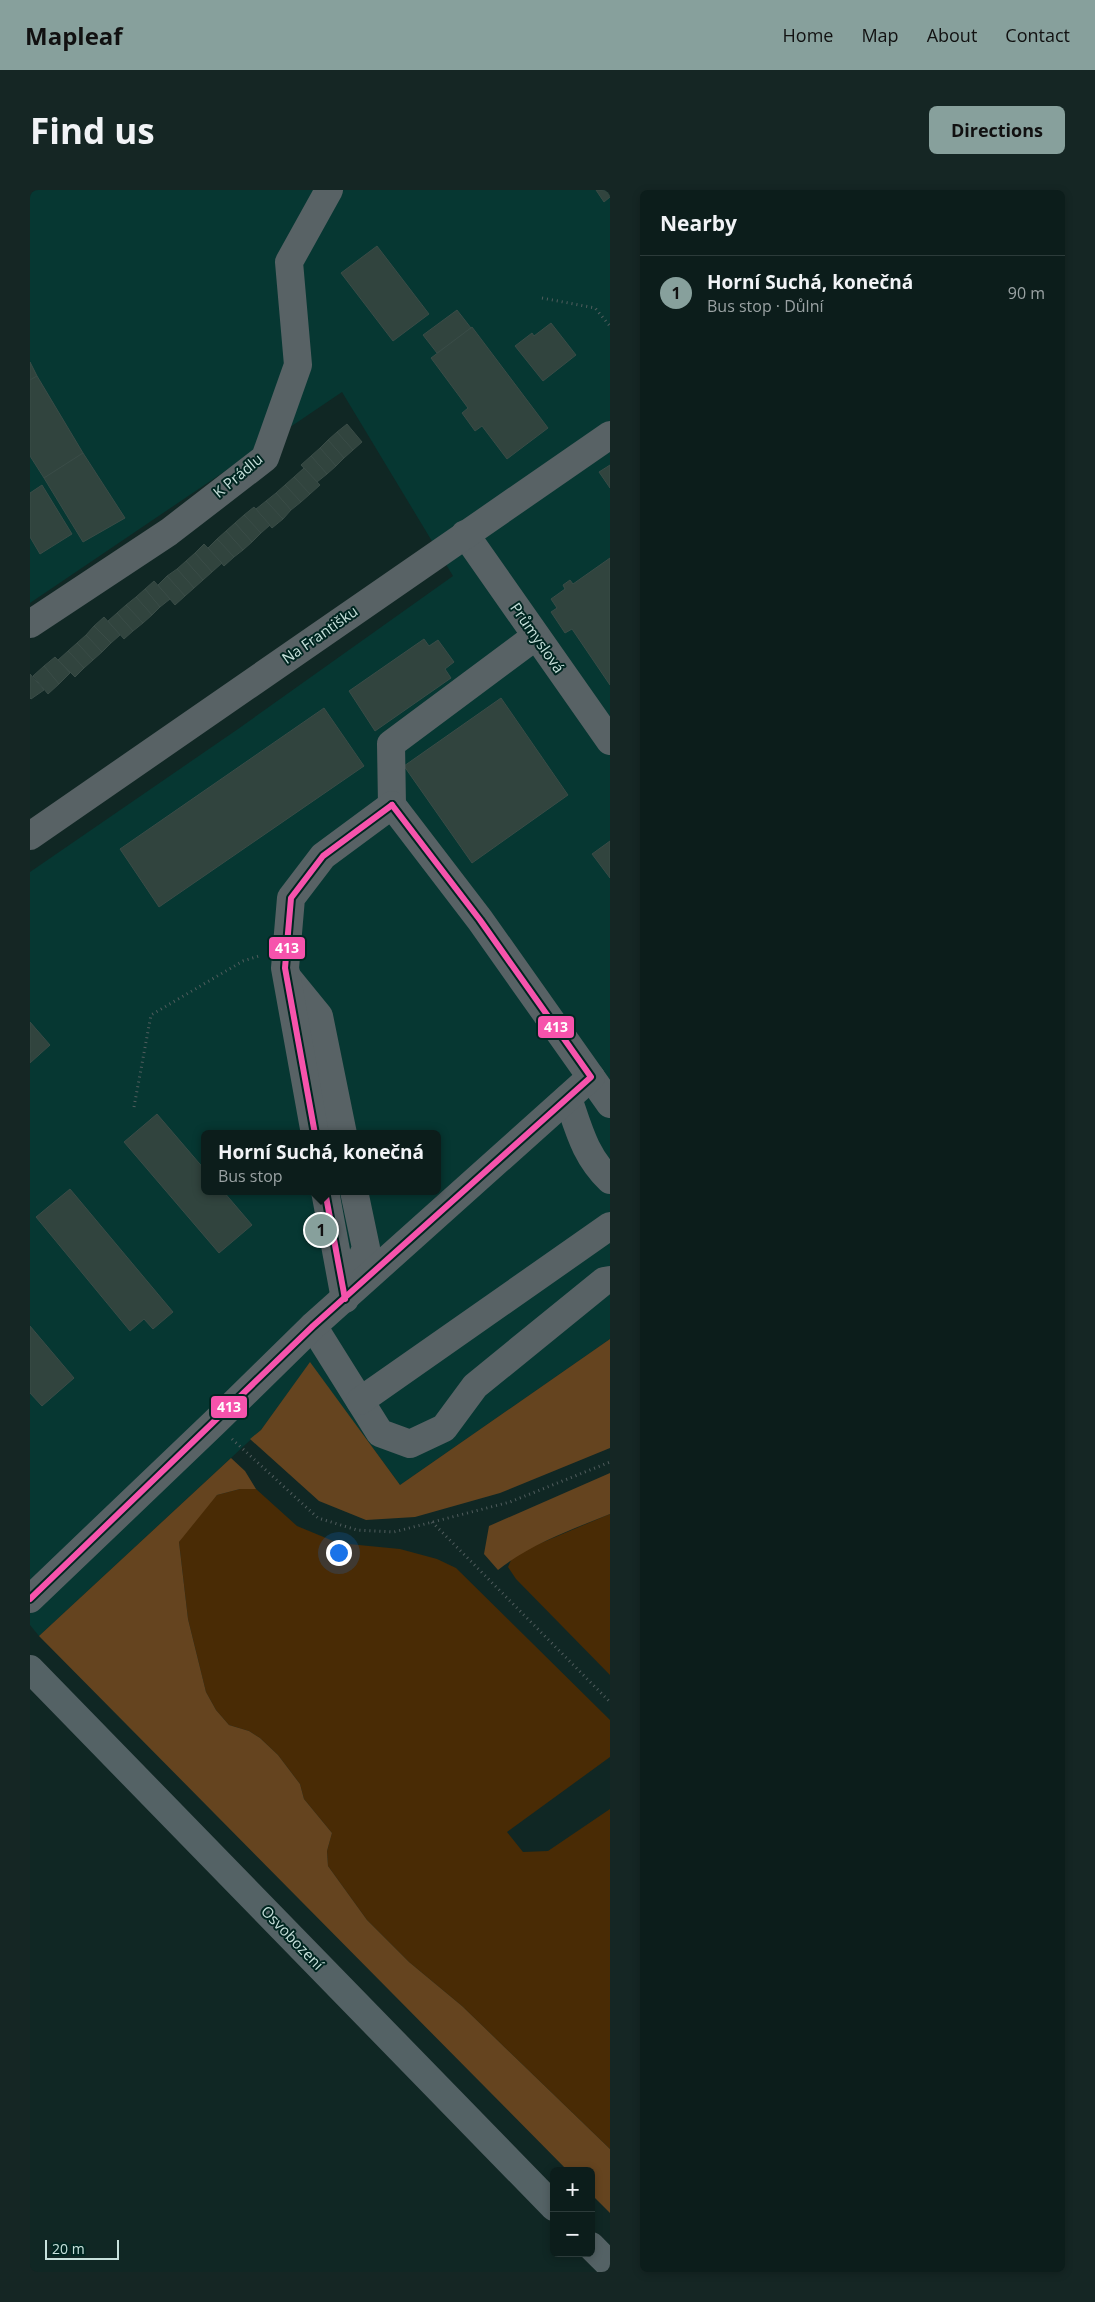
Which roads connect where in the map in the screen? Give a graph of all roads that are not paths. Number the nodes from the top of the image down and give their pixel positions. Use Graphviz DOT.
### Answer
graph roads {
  1 [pos="329,190"];
  2 [pos="610,435"];
  3 [pos="465,534"];
  4 [pos="30,624"];
  5 [pos="536,636"];
  6 [pos="610,741"];
  7 [pos="392,805"];
  8 [pos="30,836"];
  9 [pos="287,976"];
  10 [pos="591,1077"];
  11 [pos="568,1098"];
  12 [pos="610,1104"];
  13 [pos="314,1130"];
  14 [pos="342,1130"];
  15 [pos="610,1180"];
  16 [pos="327,1195"];
  17 [pos="355,1195"];
  18 [pos="610,1226"];
  19 [pos="610,1280"];
  20 [pos="345,1299"];
  21 [pos="313,1326"];
  22 [pos="360,1401"];
  23 [pos="30,1599"];
  24 [pos="30,1669"];
  25 [pos="550,2203"];
  26 [pos="595,2250"];
  27 [pos="610,2265"];
  1 -- 4 [label="street, K Prádlu"];
  2 -- 3 [label="street, Na Františku"];
  3 -- 5 [label="street, Průmyslová"];
  3 -- 8 [label="street, Na Františku"];
  5 -- 6 [label="street, Průmyslová"];
  5 -- 7 [label="street"];
  7 -- 9 [label="street"];
  7 -- 10 [label="street"];
  9 -- 13 [label="street"];
  9 -- 14 [label="street"];
  10 -- 11 [label="street"];
  10 -- 12 [label="street"];
  11 -- 15 [label="street"];
  11 -- 20 [label="street"];
  16 -- 20 [label="street"];
  17 -- 20 [label="street"];
  18 -- 22 [label="street"];
  19 -- 22 [label="street"];
  20 -- 21 [label="street"];
  21 -- 22 [label="street"];
  21 -- 23 [label="street"];
  24 -- 25 [label="main road, Osvobození"];
  26 -- 27 [label="main road"];
}
